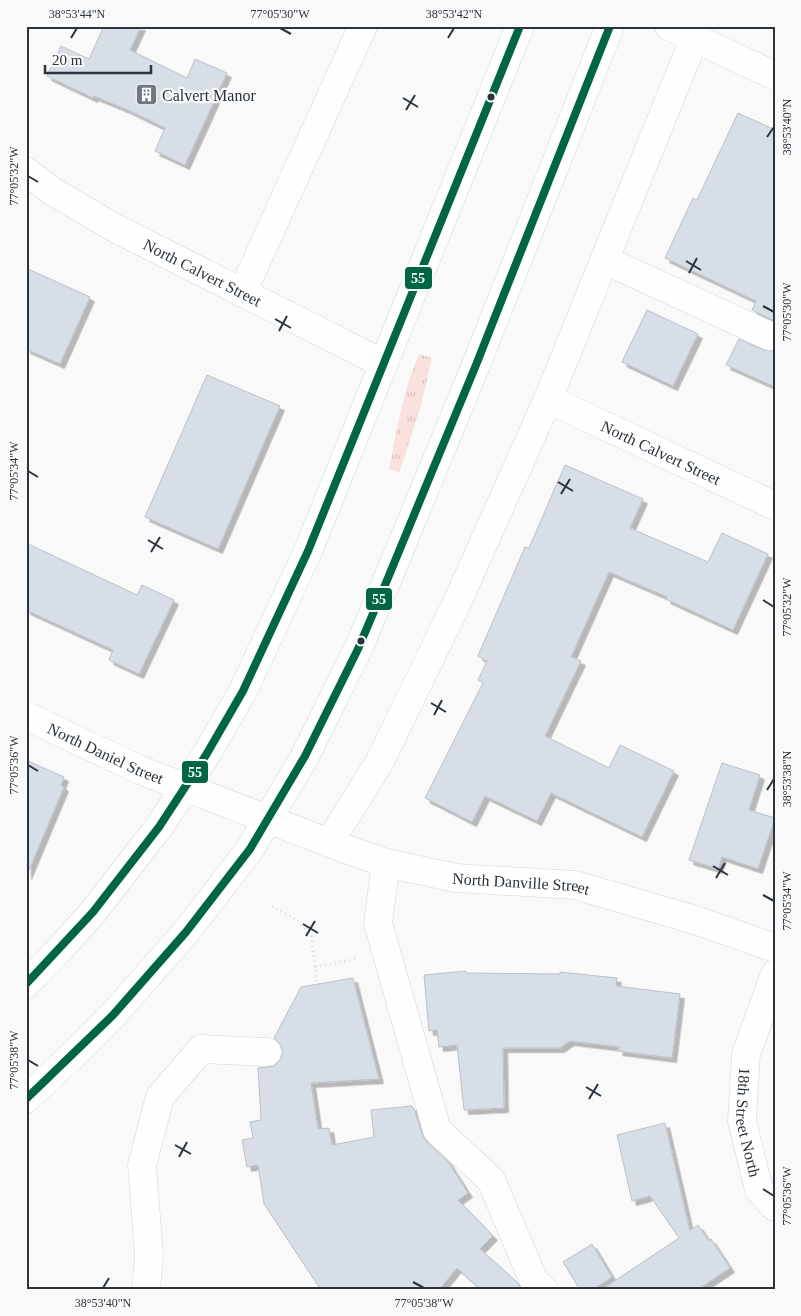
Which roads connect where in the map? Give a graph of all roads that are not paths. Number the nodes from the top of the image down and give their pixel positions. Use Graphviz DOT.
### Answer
graph roads {
  1 [pos="363,26"];
  2 [pos="520,26"];
  3 [pos="610,26"];
  4 [pos="669,26"];
  5 [pos="694,39"];
  6 [pos="775,76"];
  7 [pos="26,171"];
  8 [pos="605,260"];
  9 [pos="242,293"];
  10 [pos="770,336"];
  11 [pos="384,364"];
  12 [pos="548,399"];
  13 [pos="775,506"];
  14 [pos="26,716"];
  15 [pos="186,788"];
  16 [pos="268,820"];
  17 [pos="329,843"];
  18 [pos="386,863"];
  19 [pos="775,948"];
  20 [pos="775,974"];
  21 [pos="26,984"];
  22 [pos="267,1052"];
  23 [pos="26,1099"];
  24 [pos="775,1207"];
  25 [pos="146,1290"];
  26 [pos="544,1290"];
  1 -- 9 [label="main road"];
  2 -- 11 [label="main road"];
  3 -- 16 [label="main road"];
  4 -- 5 [label="main road"];
  5 -- 6 [label="main road"];
  5 -- 8 [label="main road"];
  7 -- 9 [label="main road, North Calvert Street"];
  8 -- 10 [label="main road"];
  8 -- 12 [label="main road"];
  9 -- 11 [label="main road, North Calvert Street"];
  11 -- 15 [label="main road"];
  12 -- 13 [label="main road, North Calvert Street"];
  12 -- 17 [label="main road"];
  14 -- 15 [label="main road, North Daniel Street"];
  15 -- 16 [label="main road, North Daniel Street"];
  15 -- 21 [label="main road"];
  16 -- 17 [label="main road, North Danville Street"];
  16 -- 23 [label="main road"];
  17 -- 18 [label="main road, North Danville Street"];
  18 -- 19 [label="main road, North Danville Street"];
  18 -- 26 [label="main road"];
  20 -- 24 [label="main road, 18th Street North"];
  22 -- 25 [label="main road"];
}
